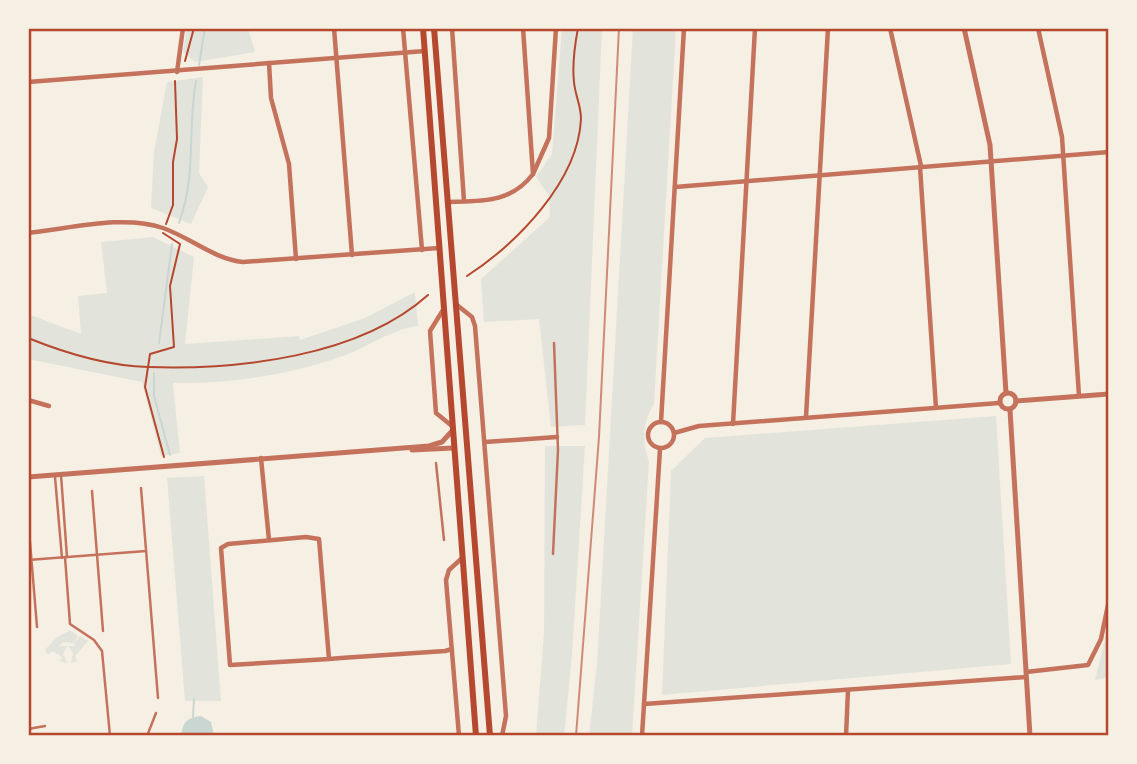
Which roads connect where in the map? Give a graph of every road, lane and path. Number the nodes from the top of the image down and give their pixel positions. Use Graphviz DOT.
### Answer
graph roads {
  1 [pos="183,28"];
  2 [pos="194,28"];
  3 [pos="334,28"];
  4 [pos="403,28"];
  5 [pos="423,28"];
  6 [pos="434,28"];
  7 [pos="452,28"];
  8 [pos="523,28"];
  9 [pos="556,28"];
  10 [pos="578,28"];
  11 [pos="684,28"];
  12 [pos="755,28"];
  13 [pos="828,28"];
  14 [pos="890,28"];
  15 [pos="964,28"];
  16 [pos="1038,28"];
  17 [pos="425,51"];
  18 [pos="405,52"];
  19 [pos="336,58"];
  20 [pos="184,62"];
  21 [pos="269,63"];
  22 [pos="177,72"];
  23 [pos="175,81"];
  24 [pos="28,82"];
  25 [pos="1109,152"];
  26 [pos="1063,155"];
  27 [pos="992,161"];
  28 [pos="920,167"];
  29 [pos="533,174"];
  30 [pos="820,174"];
  31 [pos="746,180"];
  32 [pos="675,187"];
  33 [pos="448,202"];
  34 [pos="463,202"];
  35 [pos="164,228"];
  36 [pos="28,233"];
  37 [pos="439,248"];
  38 [pos="452,248"];
  39 [pos="422,250"];
  40 [pos="352,255"];
  41 [pos="296,259"];
  42 [pos="467,276"];
  43 [pos="428,295"];
  44 [pos="456,304"];
  45 [pos="443,310"];
  46 [pos="28,338"];
  47 [pos="554,343"];
  48 [pos="147,367"];
  49 [pos="1006,393"];
  50 [pos="1109,394"];
  51 [pos="1079,397"];
  52 [pos="28,400"];
  53 [pos="1016,401"];
  54 [pos="999,402"];
  55 [pos="49,406"];
  56 [pos="936,408"];
  57 [pos="1010,410"];
  58 [pos="806,417"];
  59 [pos="661,422"];
  60 [pos="733,424"];
  61 [pos="452,428"];
  62 [pos="674,433"];
  63 [pos="466,435"];
  64 [pos="557,437"];
  65 [pos="485,442"];
  66 [pos="453,448"];
  67 [pos="391,449"];
  68 [pos="660,449"];
  69 [pos="164,457"];
  70 [pos="261,458"];
  71 [pos="436,463"];
  72 [pos="58,475"];
  73 [pos="28,477"];
  74 [pos="141,488"];
  75 [pos="92,491"];
  76 [pos="28,518"];
  77 [pos="270,540"];
  78 [pos="444,540"];
  79 [pos="146,551"];
  80 [pos="552,554"];
  81 [pos="97,555"];
  82 [pos="65,557"];
  83 [pos="461,559"];
  84 [pos="30,560"];
  85 [pos="1109,600"];
  86 [pos="37,627"];
  87 [pos="103,631"];
  88 [pos="452,649"];
  89 [pos="329,659"];
  90 [pos="1026,674"];
  91 [pos="848,690"];
  92 [pos="158,698"];
  93 [pos="645,704"];
  94 [pos="156,713"];
  95 [pos="45,726"];
  96 [pos="28,729"];
  97 [pos="110,736"];
  98 [pos="147,736"];
  99 [pos="459,736"];
  100 [pos="476,736"];
  101 [pos="490,736"];
  102 [pos="502,736"];
  103 [pos="642,736"];
  104 [pos="846,736"];
  105 [pos="1030,736"];
  1 -- 22 [label="street"];
  2 -- 20 [label="path"];
  3 -- 19 [label="street"];
  4 -- 18 [label="street"];
  5 -- 17 [label="main road"];
  6 -- 33 [label="main road"];
  7 -- 34 [label="street"];
  8 -- 29 [label="street"];
  9 -- 29 [label="street"];
  10 -- 42 [label="path"];
  11 -- 32 [label="street"];
  12 -- 31 [label="street"];
  13 -- 30 [label="street"];
  14 -- 28 [label="street"];
  15 -- 27 [label="street"];
  16 -- 26 [label="street"];
  17 -- 18 [label="street"];
  17 -- 37 [label="main road"];
  18 -- 19 [label="street"];
  18 -- 39 [label="street"];
  19 -- 21 [label="street"];
  19 -- 40 [label="street"];
  21 -- 22 [label="street"];
  21 -- 41 [label="street"];
  22 -- 24 [label="street"];
  23 -- 35 [label="path"];
  25 -- 26 [label="street"];
  26 -- 27 [label="street"];
  26 -- 51 [label="street"];
  27 -- 28 [label="street"];
  27 -- 49 [label="street"];
  28 -- 30 [label="street"];
  28 -- 56 [label="street"];
  29 -- 34 [label="street"];
  30 -- 31 [label="street"];
  30 -- 58 [label="street"];
  31 -- 32 [label="street"];
  31 -- 60 [label="street"];
  32 -- 59 [label="street"];
  33 -- 34 [label="street"];
  33 -- 38 [label="main road"];
  35 -- 36 [label="street"];
  35 -- 41 [label="street"];
  35 -- 48 [label="path"];
  37 -- 38 [label="main road"];
  37 -- 39 [label="street"];
  37 -- 45 [label="main road"];
  38 -- 44 [label="main road"];
  39 -- 40 [label="street"];
  40 -- 41 [label="street"];
  43 -- 48 [label="path"];
  44 -- 63 [label="main road"];
  44 -- 65 [label="street"];
  45 -- 61 [label="main road"];
  45 -- 61 [label="street"];
  46 -- 48 [label="path"];
  47 -- 64 [label="lane"];
  48 -- 69 [label="path"];
  49 -- 53 [label="street"];
  49 -- 54 [label="street"];
  50 -- 51 [label="street"];
  51 -- 53 [label="street"];
  52 -- 55 [label="street"];
  53 -- 57 [label="street"];
  54 -- 56 [label="street"];
  54 -- 57 [label="street"];
  56 -- 58 [label="street"];
  57 -- 90 [label="street"];
  58 -- 60 [label="street"];
  59 -- 62 [label="street"];
  59 -- 68 [label="street"];
  60 -- 62 [label="street"];
  61 -- 66 [label="main road"];
  61 -- 67 [label="street"];
  62 -- 68 [label="street"];
  63 -- 66 [label="main road"];
  63 -- 101 [label="main road"];
  64 -- 65 [label="street"];
  64 -- 80 [label="lane"];
  65 -- 102 [label="street"];
  66 -- 67 [label="street"];
  66 -- 83 [label="main road"];
  67 -- 70 [label="street"];
  68 -- 93 [label="street"];
  70 -- 72 [label="street"];
  70 -- 77 [label="street"];
  71 -- 78 [label="lane"];
  72 -- 73 [label="street"];
  72 -- 82 [label="lane"];
  72 -- 82 [label="lane"];
  74 -- 79 [label="lane"];
  75 -- 81 [label="lane"];
  76 -- 84 [label="lane"];
  77 -- 89 [label="street"];
  77 -- 89 [label="street"];
  79 -- 81 [label="lane"];
  79 -- 92 [label="lane"];
  81 -- 82 [label="lane"];
  81 -- 87 [label="lane"];
  82 -- 84 [label="lane"];
  82 -- 97 [label="lane"];
  83 -- 88 [label="street"];
  83 -- 100 [label="main road"];
  84 -- 86 [label="lane"];
  85 -- 90 [label="street"];
  88 -- 89 [label="street"];
  88 -- 99 [label="street"];
  90 -- 91 [label="street"];
  90 -- 105 [label="street"];
  91 -- 93 [label="street"];
  91 -- 104 [label="street"];
  93 -- 103 [label="street"];
  94 -- 98 [label="lane"];
  95 -- 96 [label="lane"];
}
